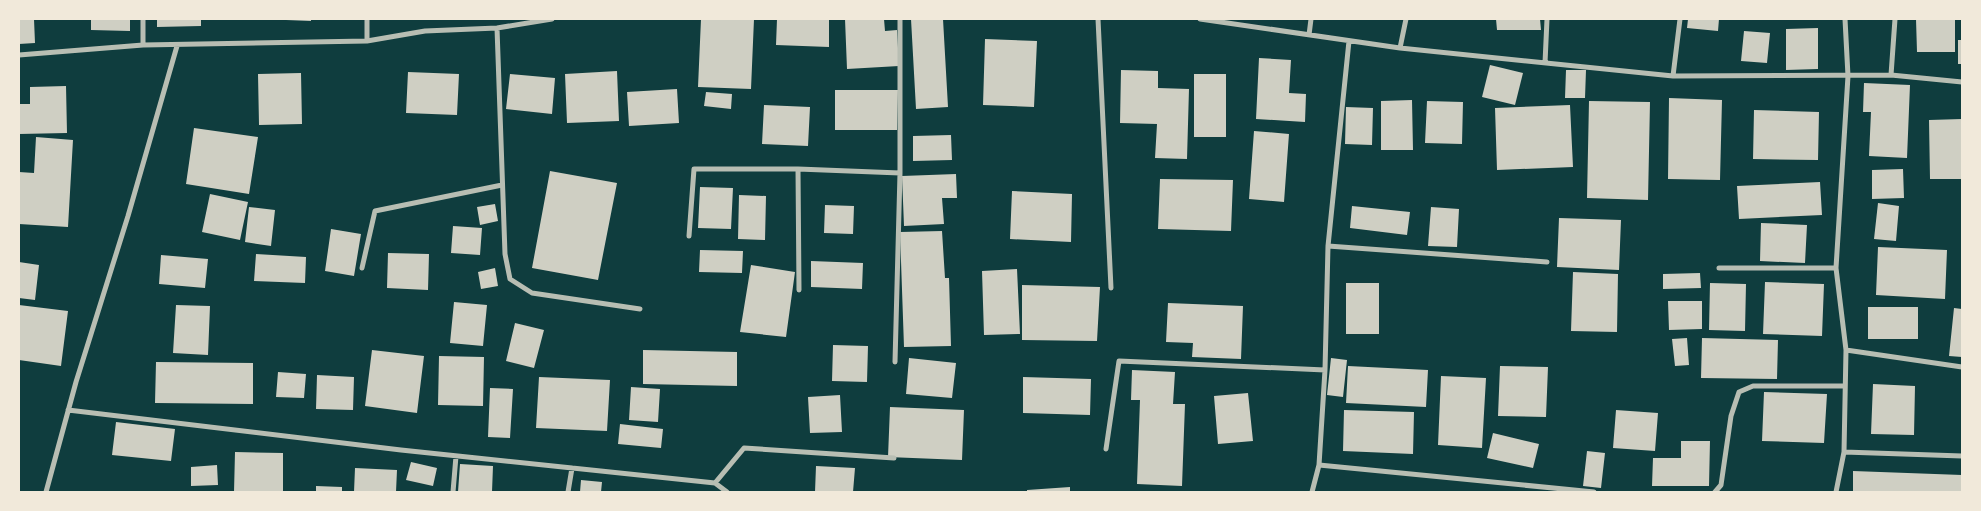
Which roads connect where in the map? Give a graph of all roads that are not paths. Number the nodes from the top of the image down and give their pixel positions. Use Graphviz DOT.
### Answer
graph roads {
  1 [pos="143,19"];
  2 [pos="367,19"];
  3 [pos="552,19"];
  4 [pos="900,19"];
  5 [pos="1098,19"];
  6 [pos="1200,19"];
  7 [pos="1243,19"];
  8 [pos="1312,19"];
  9 [pos="1406,19"];
  10 [pos="1547,19"];
  11 [pos="1680,19"];
  12 [pos="1846,19"];
  13 [pos="1895,19"];
  14 [pos="1242,25"];
  15 [pos="497,28"];
  16 [pos="1308,35"];
  17 [pos="367,41"];
  18 [pos="1349,41"];
  19 [pos="143,46"];
  20 [pos="177,46"];
  21 [pos="1400,48"];
  22 [pos="19,55"];
  23 [pos="1545,63"];
  24 [pos="1891,75"];
  25 [pos="1673,76"];
  26 [pos="1848,76"];
  27 [pos="1962,82"];
  28 [pos="798,169"];
  29 [pos="900,173"];
  30 [pos="502,185"];
  31 [pos="689,236"];
  32 [pos="1328,246"];
  33 [pos="1547,262"];
  34 [pos="362,268"];
  35 [pos="1719,268"];
  36 [pos="1836,268"];
  37 [pos="1111,288"];
  38 [pos="799,290"];
  39 [pos="640,309"];
  40 [pos="1846,350"];
  41 [pos="896,362"];
  42 [pos="1962,367"];
  43 [pos="1324,370"];
  44 [pos="1845,386"];
  45 [pos="68,410"];
  46 [pos="1106,449"];
  47 [pos="1844,452"];
  48 [pos="456,456"];
  49 [pos="1962,456"];
  50 [pos="894,458"];
  51 [pos="1319,465"];
  52 [pos="572,468"];
  53 [pos="715,483"];
  54 [pos="46,492"];
  55 [pos="453,492"];
  56 [pos="568,492"];
  57 [pos="727,492"];
  58 [pos="1312,492"];
  59 [pos="1594,492"];
  60 [pos="1715,492"];
  61 [pos="1836,492"];
  1 -- 19 [label="street"];
  2 -- 17 [label="street"];
  3 -- 15 [label="street"];
  4 -- 29 [label="street"];
  5 -- 37 [label="street"];
  6 -- 14 [label="street"];
  7 -- 14 [label="street"];
  8 -- 16 [label="street"];
  9 -- 21 [label="street"];
  10 -- 23 [label="street"];
  11 -- 25 [label="street"];
  12 -- 26 [label="street"];
  13 -- 24 [label="street"];
  14 -- 16 [label="street"];
  15 -- 17 [label="street"];
  15 -- 30 [label="street"];
  16 -- 18 [label="street"];
  17 -- 20 [label="street"];
  18 -- 21 [label="street"];
  18 -- 32 [label="street"];
  19 -- 20 [label="street"];
  19 -- 22 [label="street"];
  20 -- 45 [label="street"];
  21 -- 23 [label="street"];
  23 -- 25 [label="street"];
  24 -- 26 [label="street"];
  24 -- 27 [label="street"];
  25 -- 26 [label="street"];
  26 -- 36 [label="street"];
  28 -- 29 [label="street"];
  28 -- 31 [label="street"];
  28 -- 38 [label="street"];
  29 -- 41 [label="street"];
  30 -- 34 [label="street"];
  30 -- 39 [label="street"];
  32 -- 33 [label="street"];
  32 -- 43 [label="street"];
  35 -- 36 [label="street"];
  36 -- 40 [label="street"];
  40 -- 42 [label="street"];
  40 -- 44 [label="street"];
  43 -- 46 [label="street"];
  43 -- 51 [label="street"];
  44 -- 47 [label="street"];
  44 -- 60 [label="street"];
  45 -- 48 [label="street"];
  45 -- 54 [label="street"];
  47 -- 49 [label="street"];
  47 -- 61 [label="street"];
  48 -- 52 [label="street"];
  48 -- 55 [label="street"];
  50 -- 53 [label="street"];
  51 -- 58 [label="street"];
  51 -- 59 [label="street"];
  52 -- 53 [label="street"];
  52 -- 56 [label="street"];
  53 -- 57 [label="street"];
}
